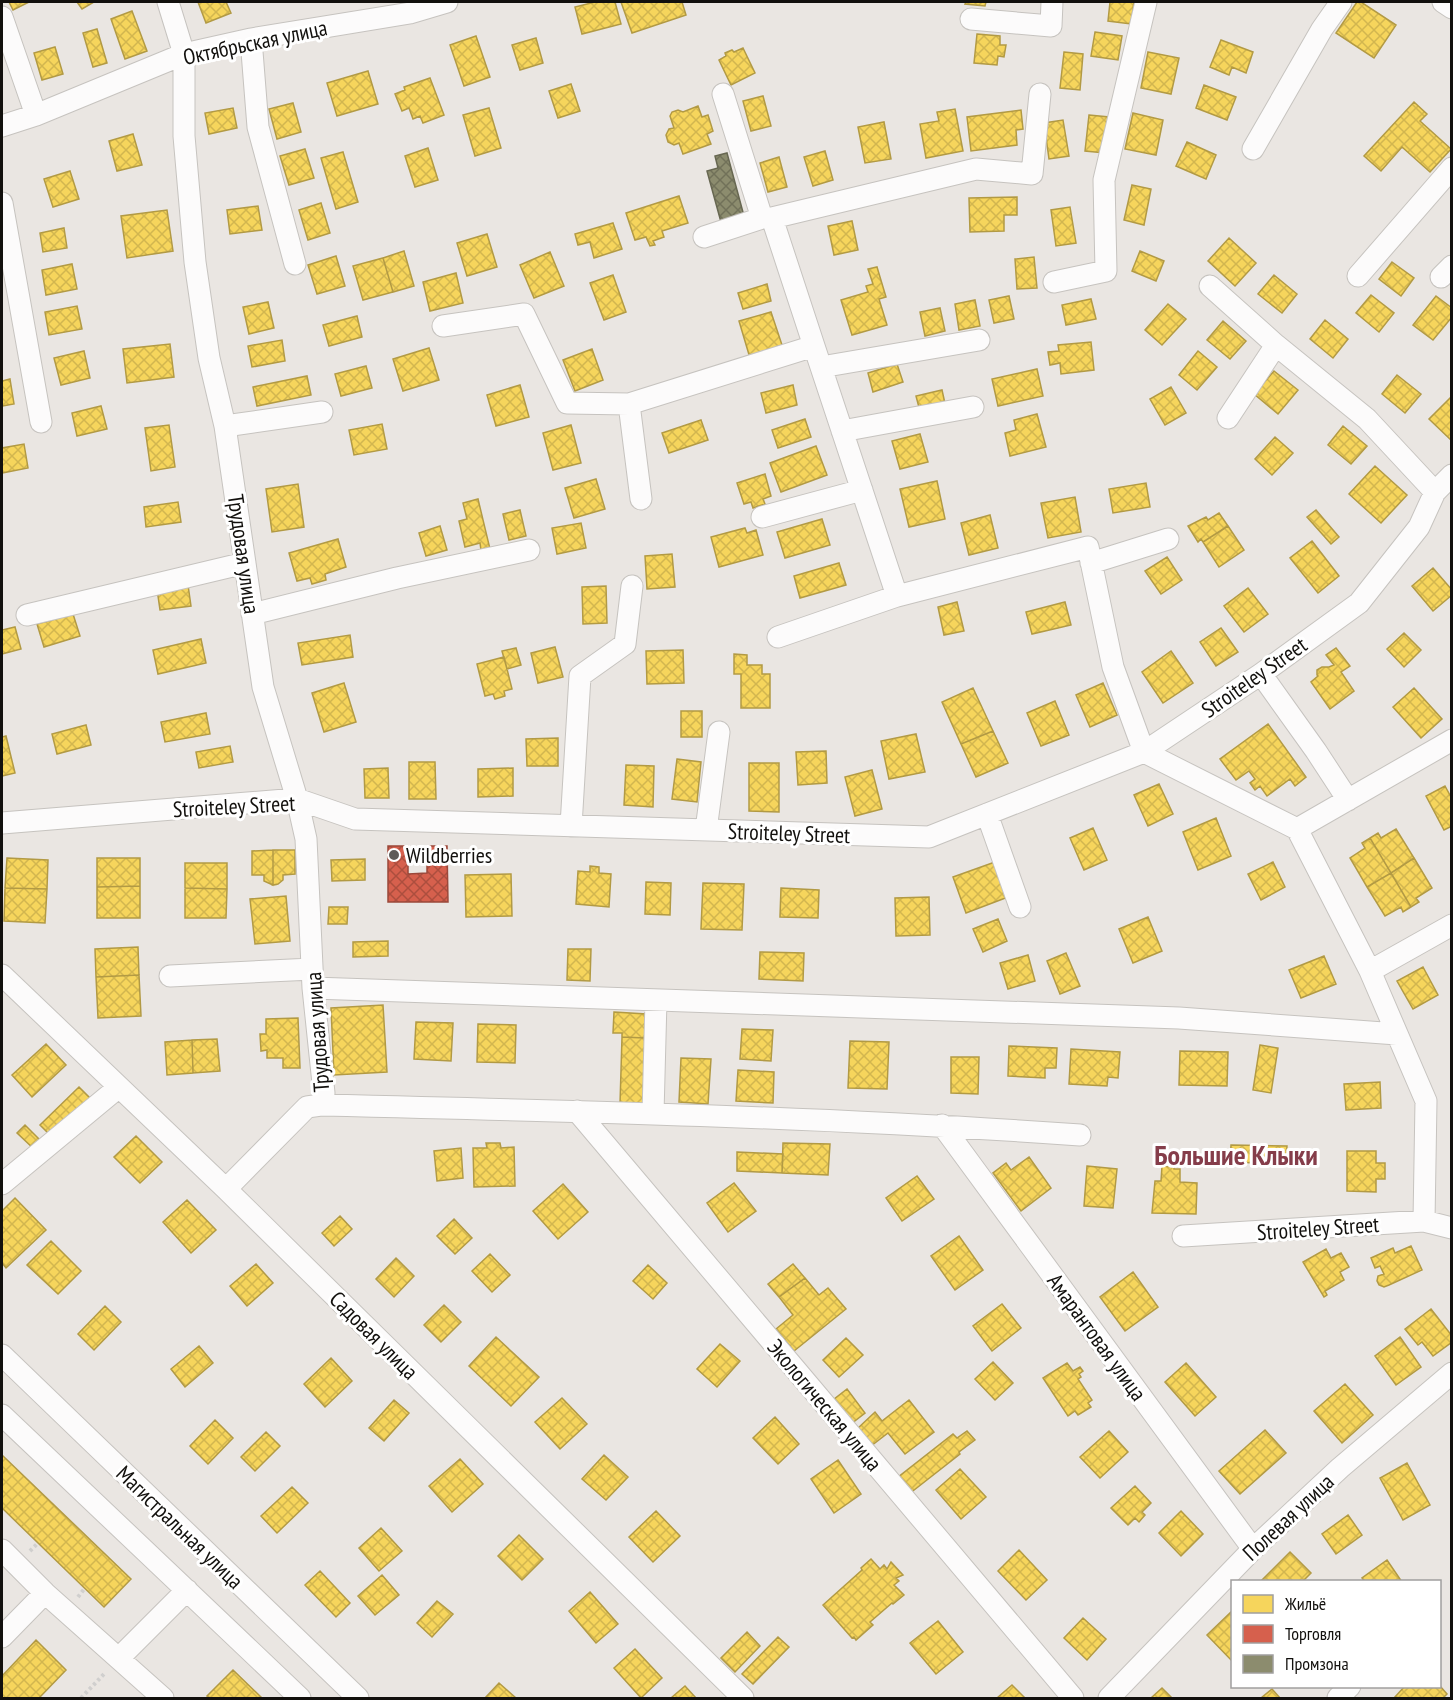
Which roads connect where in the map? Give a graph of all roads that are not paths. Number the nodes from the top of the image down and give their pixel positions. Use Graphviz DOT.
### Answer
graph roads {
  1 [pos="168,2"];
  2 [pos="447,2"];
  3 [pos="1052,2"];
  4 [pos="1146,2"];
  5 [pos="1341,2"];
  6 [pos="1443,2"];
  7 [pos="420,5"];
  8 [pos="1452,8"];
  9 [pos="2,17"];
  10 [pos="971,19"];
  11 [pos="251,39"];
  12 [pos="184,54"];
  13 [pos="723,94"];
  14 [pos="1040,94"];
  15 [pos="36,115"];
  16 [pos="2,126"];
  17 [pos="1253,149"];
  18 [pos="1452,168"];
  19 [pos="2,203"];
  20 [pos="767,218"];
  21 [pos="704,237"];
  22 [pos="295,264"];
  23 [pos="1358,276"];
  24 [pos="1054,282"];
  25 [pos="1210,286"];
  26 [pos="442,326"];
  27 [pos="979,340"];
  28 [pos="1276,345"];
  29 [pos="814,346"];
  30 [pos="821,367"];
  31 [pos="629,404"];
  32 [pos="973,407"];
  33 [pos="322,412"];
  34 [pos="1228,418"];
  35 [pos="41,422"];
  36 [pos="225,426"];
  37 [pos="842,431"];
  38 [pos="1452,475"];
  39 [pos="862,490"];
  40 [pos="1435,492"];
  41 [pos="641,499"];
  42 [pos="762,517"];
  43 [pos="1168,539"];
  44 [pos="529,550"];
  45 [pos="245,563"];
  46 [pos="1091,563"];
  47 [pos="632,586"];
  48 [pos="897,596"];
  49 [pos="252,614"];
  50 [pos="27,615"];
  51 [pos="778,637"];
  52 [pos="1261,674"];
  53 [pos="719,732"];
  54 [pos="1452,740"];
  55 [pos="1144,752"];
  56 [pos="297,799"];
  57 [pos="1348,800"];
  58 [pos="987,814"];
  59 [pos="2,823"];
  60 [pos="571,826"];
  61 [pos="1297,829"];
  62 [pos="706,830"];
  63 [pos="1020,907"];
  64 [pos="1452,925"];
  65 [pos="1370,971"];
  66 [pos="2,975"];
  67 [pos="170,976"];
  68 [pos="312,978"];
  69 [pos="656,1000"];
  70 [pos="1396,1034"];
  71 [pos="119,1087"];
  72 [pos="321,1105"];
  73 [pos="577,1111"];
  74 [pos="653,1114"];
  75 [pos="942,1125"];
  76 [pos="1080,1136"];
  77 [pos="2,1184"];
  78 [pos="226,1189"];
  79 [pos="1424,1221"];
  80 [pos="1452,1228"];
  81 [pos="1183,1236"];
  82 [pos="2,1355"];
  83 [pos="1452,1373"];
  84 [pos="2,1415"];
  85 [pos="1253,1549"];
  86 [pos="2,1550"];
  87 [pos="187,1590"];
  88 [pos="45,1593"];
  89 [pos="2,1637"];
  90 [pos="119,1658"];
  91 [pos="152,1695"];
  92 [pos="300,1698"];
  93 [pos="358,1698"];
  94 [pos="743,1698"];
  95 [pos="1073,1698"];
  96 [pos="1110,1698"];
  1 -- 12 [label="street, Трудовая улица"];
  2 -- 7 [label="street, Октябрьская улица"];
  3 -- 10 [label="street"];
  4 -- 24 [label="street"];
  5 -- 17 [label="street"];
  6 -- 8 [label="street"];
  7 -- 11 [label="street, Октябрьская улица"];
  9 -- 15 [label="street"];
  11 -- 12 [label="street, Октябрьская улица"];
  11 -- 22 [label="street"];
  12 -- 15 [label="street, Октябрьская улица"];
  12 -- 36 [label="street, Трудовая улица"];
  13 -- 20 [label="street"];
  14 -- 20 [label="street"];
  15 -- 16 [label="street, Октябрьская улица"];
  18 -- 23 [label="street"];
  19 -- 35 [label="street"];
  20 -- 21 [label="street"];
  20 -- 29 [label="street"];
  25 -- 28 [label="street"];
  26 -- 31 [label="street"];
  27 -- 30 [label="street"];
  28 -- 34 [label="street"];
  28 -- 40 [label="street"];
  29 -- 30 [label="street"];
  29 -- 31 [label="street"];
  30 -- 37 [label="street"];
  31 -- 41 [label="street"];
  32 -- 37 [label="street"];
  33 -- 36 [label="street"];
  36 -- 45 [label="street, Трудовая улица"];
  37 -- 39 [label="street"];
  38 -- 40 [label="street, Stroiteley Street"];
  39 -- 42 [label="street"];
  39 -- 48 [label="street"];
  40 -- 52 [label="street, Stroiteley Street"];
  43 -- 46 [label="street"];
  44 -- 49 [label="street"];
  45 -- 49 [label="street, Трудовая улица"];
  45 -- 50 [label="street"];
  46 -- 48 [label="street"];
  46 -- 55 [label="street"];
  47 -- 60 [label="street"];
  48 -- 51 [label="street"];
  49 -- 56 [label="street, Трудовая улица"];
  52 -- 55 [label="street, Stroiteley Street"];
  52 -- 57 [label="street"];
  53 -- 62 [label="street"];
  54 -- 57 [label="street"];
  55 -- 58 [label="street, Stroiteley Street"];
  55 -- 61 [label="street"];
  56 -- 59 [label="street, Stroiteley Street"];
  56 -- 60 [label="street, Stroiteley Street"];
  56 -- 68 [label="street, Трудовая улица"];
  57 -- 61 [label="street"];
  58 -- 62 [label="street, Stroiteley Street"];
  58 -- 63 [label="street"];
  60 -- 62 [label="street, Stroiteley Street"];
  61 -- 65 [label="street"];
  64 -- 65 [label="street"];
  65 -- 70 [label="street"];
  66 -- 71 [label="street, Садовая улица"];
  67 -- 68 [label="street"];
  68 -- 69 [label="street"];
  68 -- 72 [label="street, Трудовая улица"];
  69 -- 70 [label="street"];
  69 -- 74 [label="street"];
  70 -- 79 [label="street"];
  71 -- 77 [label="street"];
  71 -- 78 [label="street, Садовая улица"];
  72 -- 73 [label="street"];
  72 -- 78 [label="street"];
  73 -- 74 [label="street"];
  73 -- 95 [label="street, Экологическая улица"];
  74 -- 75 [label="street"];
  75 -- 76 [label="street"];
  75 -- 85 [label="street, Амарантовая улица"];
  78 -- 94 [label="street, Садовая улица"];
  79 -- 80 [label="street, Stroiteley Street"];
  79 -- 81 [label="street, Stroiteley Street"];
  82 -- 93 [label="street, Магистральная улица"];
  83 -- 85 [label="street, Полевая улица"];
  84 -- 87 [label="street"];
  85 -- 96 [label="street, Полевая улица"];
  86 -- 88 [label="street"];
  87 -- 90 [label="street"];
  87 -- 92 [label="street"];
  88 -- 89 [label="street"];
  88 -- 90 [label="street"];
  90 -- 91 [label="street"];
}
